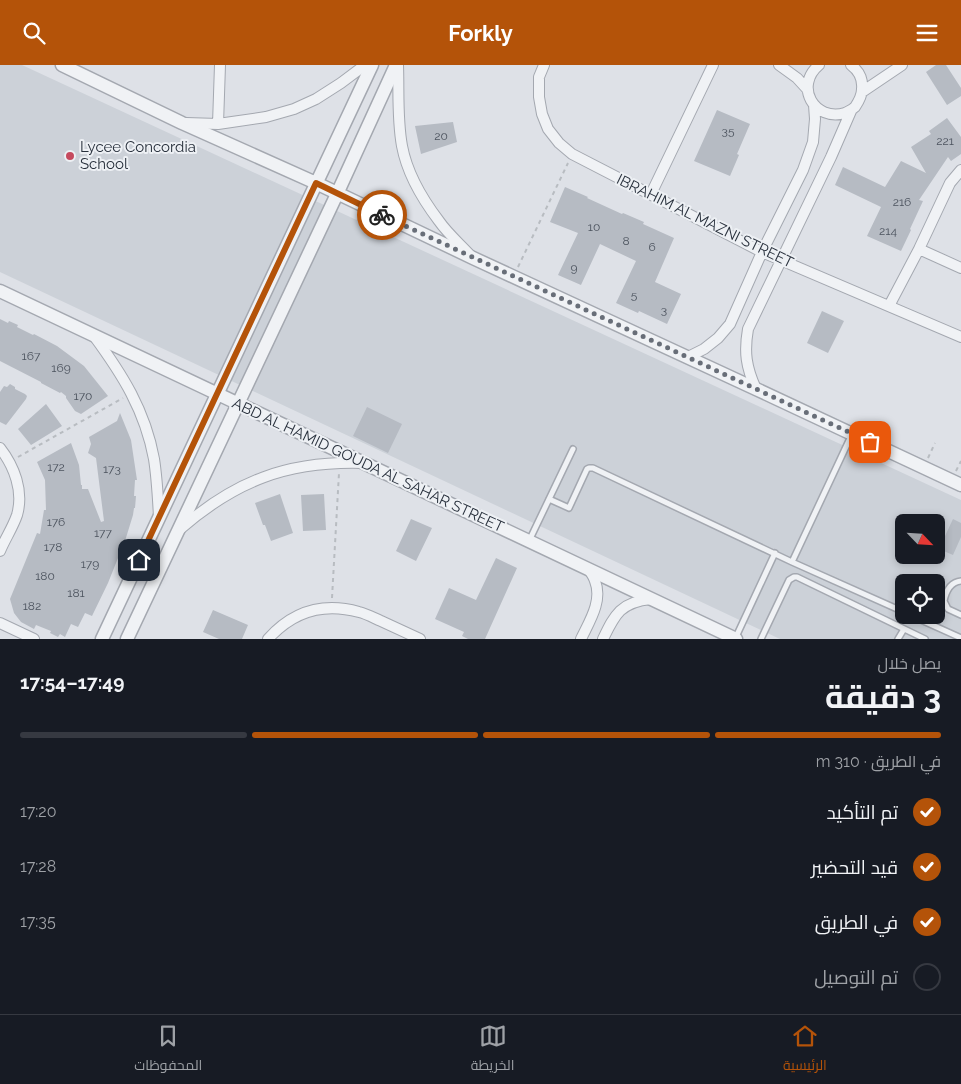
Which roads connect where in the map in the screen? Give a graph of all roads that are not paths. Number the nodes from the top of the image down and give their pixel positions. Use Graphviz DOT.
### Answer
graph roads {
  1 [pos="62,65"];
  2 [pos="220,65"];
  3 [pos="365,65"];
  4 [pos="372,65"];
  5 [pos="397,65"];
  6 [pos="544,65"];
  7 [pos="713,65"];
  8 [pos="779,65"];
  9 [pos="819,65"];
  10 [pos="851,65"];
  11 [pos="902,65"];
  12 [pos="808,90"];
  13 [pos="862,91"];
  14 [pos="814,105"];
  15 [pos="851,111"];
  16 [pos="182,123"];
  17 [pos="218,124"];
  18 [pos="961,170"];
  19 [pos="316,183"];
  20 [pos="337,193"];
  21 [pos="651,194"];
  22 [pos="919,249"];
  23 [pos="762,252"];
  24 [pos="473,258"];
  25 [pos="782,260"];
  26 [pos="961,268"];
  27 [pos="0,291"];
  28 [pos="889,306"];
  29 [pos="93,335"];
  30 [pos="961,337"];
  31 [pos="688,357"];
  32 [pos="756,389"];
  33 [pos="217,394"];
  34 [pos="238,404"];
  35 [pos="852,434"];
  36 [pos="0,448"];
  37 [pos="573,449"];
  38 [pos="364,463"];
  39 [pos="961,485"];
  40 [pos="549,499"];
  41 [pos="159,517"];
  42 [pos="178,531"];
  43 [pos="529,542"];
  44 [pos="0,551"];
  45 [pos="775,553"];
  46 [pos="792,562"];
  47 [pos="589,570"];
  48 [pos="132,574"];
  49 [pos="961,581"];
  50 [pos="153,584"];
  51 [pos="651,599"];
  52 [pos="895,608"];
  53 [pos="961,615"];
  54 [pos="0,623"];
  55 [pos="930,624"];
  56 [pos="904,629"];
  57 [pos="912,633"];
  58 [pos="961,638"];
  59 [pos="34,639"];
  60 [pos="102,639"];
  61 [pos="127,639"];
  62 [pos="268,639"];
  63 [pos="420,639"];
  64 [pos="581,639"];
  65 [pos="602,639"];
  66 [pos="736,639"];
  67 [pos="761,639"];
  68 [pos="898,639"];
  69 [pos="910,639"];
  70 [pos="925,639"];
  1 -- 16 [label="street"];
  2 -- 17 [label="street"];
  3 -- 17 [label="street"];
  4 -- 19 [label="street"];
  5 -- 20 [label="street"];
  5 -- 24 [label="street"];
  6 -- 21 [label="street, IBRAHIM AL MAZNI STREET"];
  7 -- 21 [label="street"];
  8 -- 12 [label="street"];
  9 -- 12 [label="street"];
  10 -- 13 [label="street"];
  11 -- 13 [label="street"];
  12 -- 14 [label="street"];
  13 -- 15 [label="street"];
  14 -- 15 [label="street"];
  14 -- 23 [label="street"];
  15 -- 25 [label="street"];
  16 -- 17 [label="street"];
  16 -- 19 [label="street"];
  18 -- 22 [label="street"];
  19 -- 20 [label="street"];
  19 -- 33 [label="street"];
  20 -- 24 [label="street"];
  20 -- 34 [label="street"];
  21 -- 23 [label="street, IBRAHIM AL MAZNI STREET"];
  22 -- 26 [label="street"];
  22 -- 28 [label="street"];
  23 -- 25 [label="street, IBRAHIM AL MAZNI STREET"];
  23 -- 31 [label="street"];
  24 -- 31 [label="street"];
  25 -- 28 [label="street, IBRAHIM AL MAZNI STREET"];
  25 -- 32 [label="street"];
  27 -- 29 [label="street, ABD AL HAMID GOUDA AL SAHAR STREET"];
  28 -- 30 [label="street, IBRAHIM AL MAZNI STREET"];
  29 -- 33 [label="street, ABD AL HAMID GOUDA AL SAHAR STREET"];
  29 -- 41 [label="street"];
  31 -- 32 [label="street"];
  32 -- 35 [label="street"];
  33 -- 34 [label="street, ABD AL HAMID GOUDA AL SAHAR STREET"];
  33 -- 41 [label="street"];
  34 -- 38 [label="street, ABD AL HAMID GOUDA AL SAHAR STREET"];
  34 -- 42 [label="street"];
  35 -- 39 [label="street"];
  35 -- 46 [label="lane"];
  36 -- 44 [label="street"];
  37 -- 40 [label="lane"];
  38 -- 42 [label="street"];
  38 -- 43 [label="street, ABD AL HAMID GOUDA AL SAHAR STREET"];
  40 -- 43 [label="lane"];
  40 -- 45 [label="lane"];
  41 -- 48 [label="street"];
  42 -- 50 [label="street"];
  43 -- 47 [label="street, ABD AL HAMID GOUDA AL SAHAR STREET"];
  45 -- 46 [label="lane"];
  45 -- 66 [label="lane"];
  46 -- 52 [label="lane"];
  47 -- 51 [label="street, ABD AL HAMID GOUDA AL SAHAR STREET"];
  47 -- 64 [label="street"];
  48 -- 50 [label="street"];
  48 -- 60 [label="street"];
  49 -- 53 [label="lane"];
  50 -- 61 [label="street"];
  51 -- 65 [label="street"];
  51 -- 66 [label="street, ABD AL HAMID GOUDA AL SAHAR STREET"];
  54 -- 59 [label="street"];
  55 -- 58 [label="lane"];
  56 -- 57 [label="lane"];
  56 -- 67 [label="lane"];
  56 -- 68 [label="lane"];
  57 -- 69 [label="lane"];
  57 -- 70 [label="lane"];
  62 -- 63 [label="street"];
}
